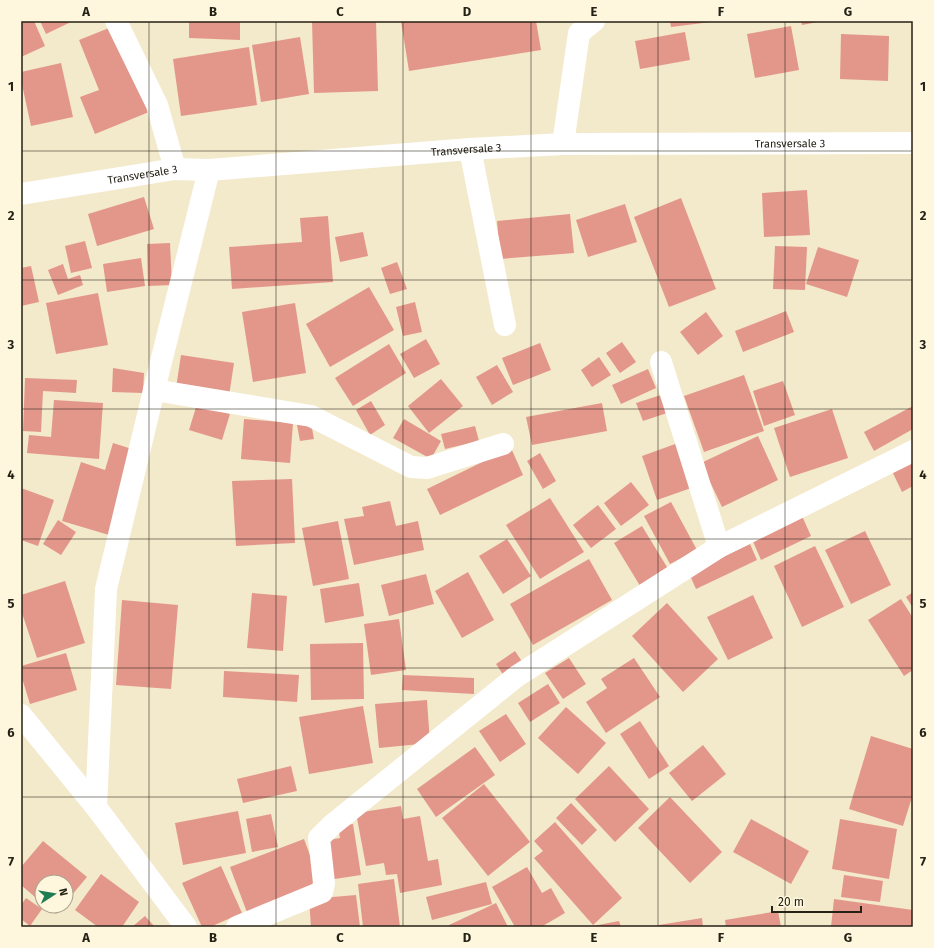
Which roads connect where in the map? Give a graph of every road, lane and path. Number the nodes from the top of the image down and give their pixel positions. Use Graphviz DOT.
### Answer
graph roads {
  1 [pos="116,21"];
  2 [pos="594,21"];
  3 [pos="913,143"];
  4 [pos="563,144"];
  5 [pos="470,149"];
  6 [pos="175,169"];
  7 [pos="209,170"];
  8 [pos="21,194"];
  9 [pos="505,325"];
  10 [pos="661,362"];
  11 [pos="154,390"];
  12 [pos="503,444"];
  13 [pos="913,451"];
  14 [pos="719,547"];
  15 [pos="21,715"];
  16 [pos="96,807"];
  17 [pos="186,927"];
  18 [pos="237,927"];
  1 -- 6 [label="street"];
  2 -- 4 [label="street"];
  3 -- 4 [label="street, Transversale 3"];
  4 -- 5 [label="street, Transversale 3"];
  5 -- 7 [label="street, Transversale 3"];
  5 -- 9 [label="street"];
  6 -- 7 [label="street, Transversale 3"];
  6 -- 8 [label="street, Transversale 3"];
  7 -- 11 [label="street"];
  10 -- 14 [label="street"];
  11 -- 12 [label="street"];
  11 -- 16 [label="street"];
  13 -- 14 [label="street"];
  14 -- 18 [label="street"];
  15 -- 16 [label="street"];
  16 -- 17 [label="street"];
}
